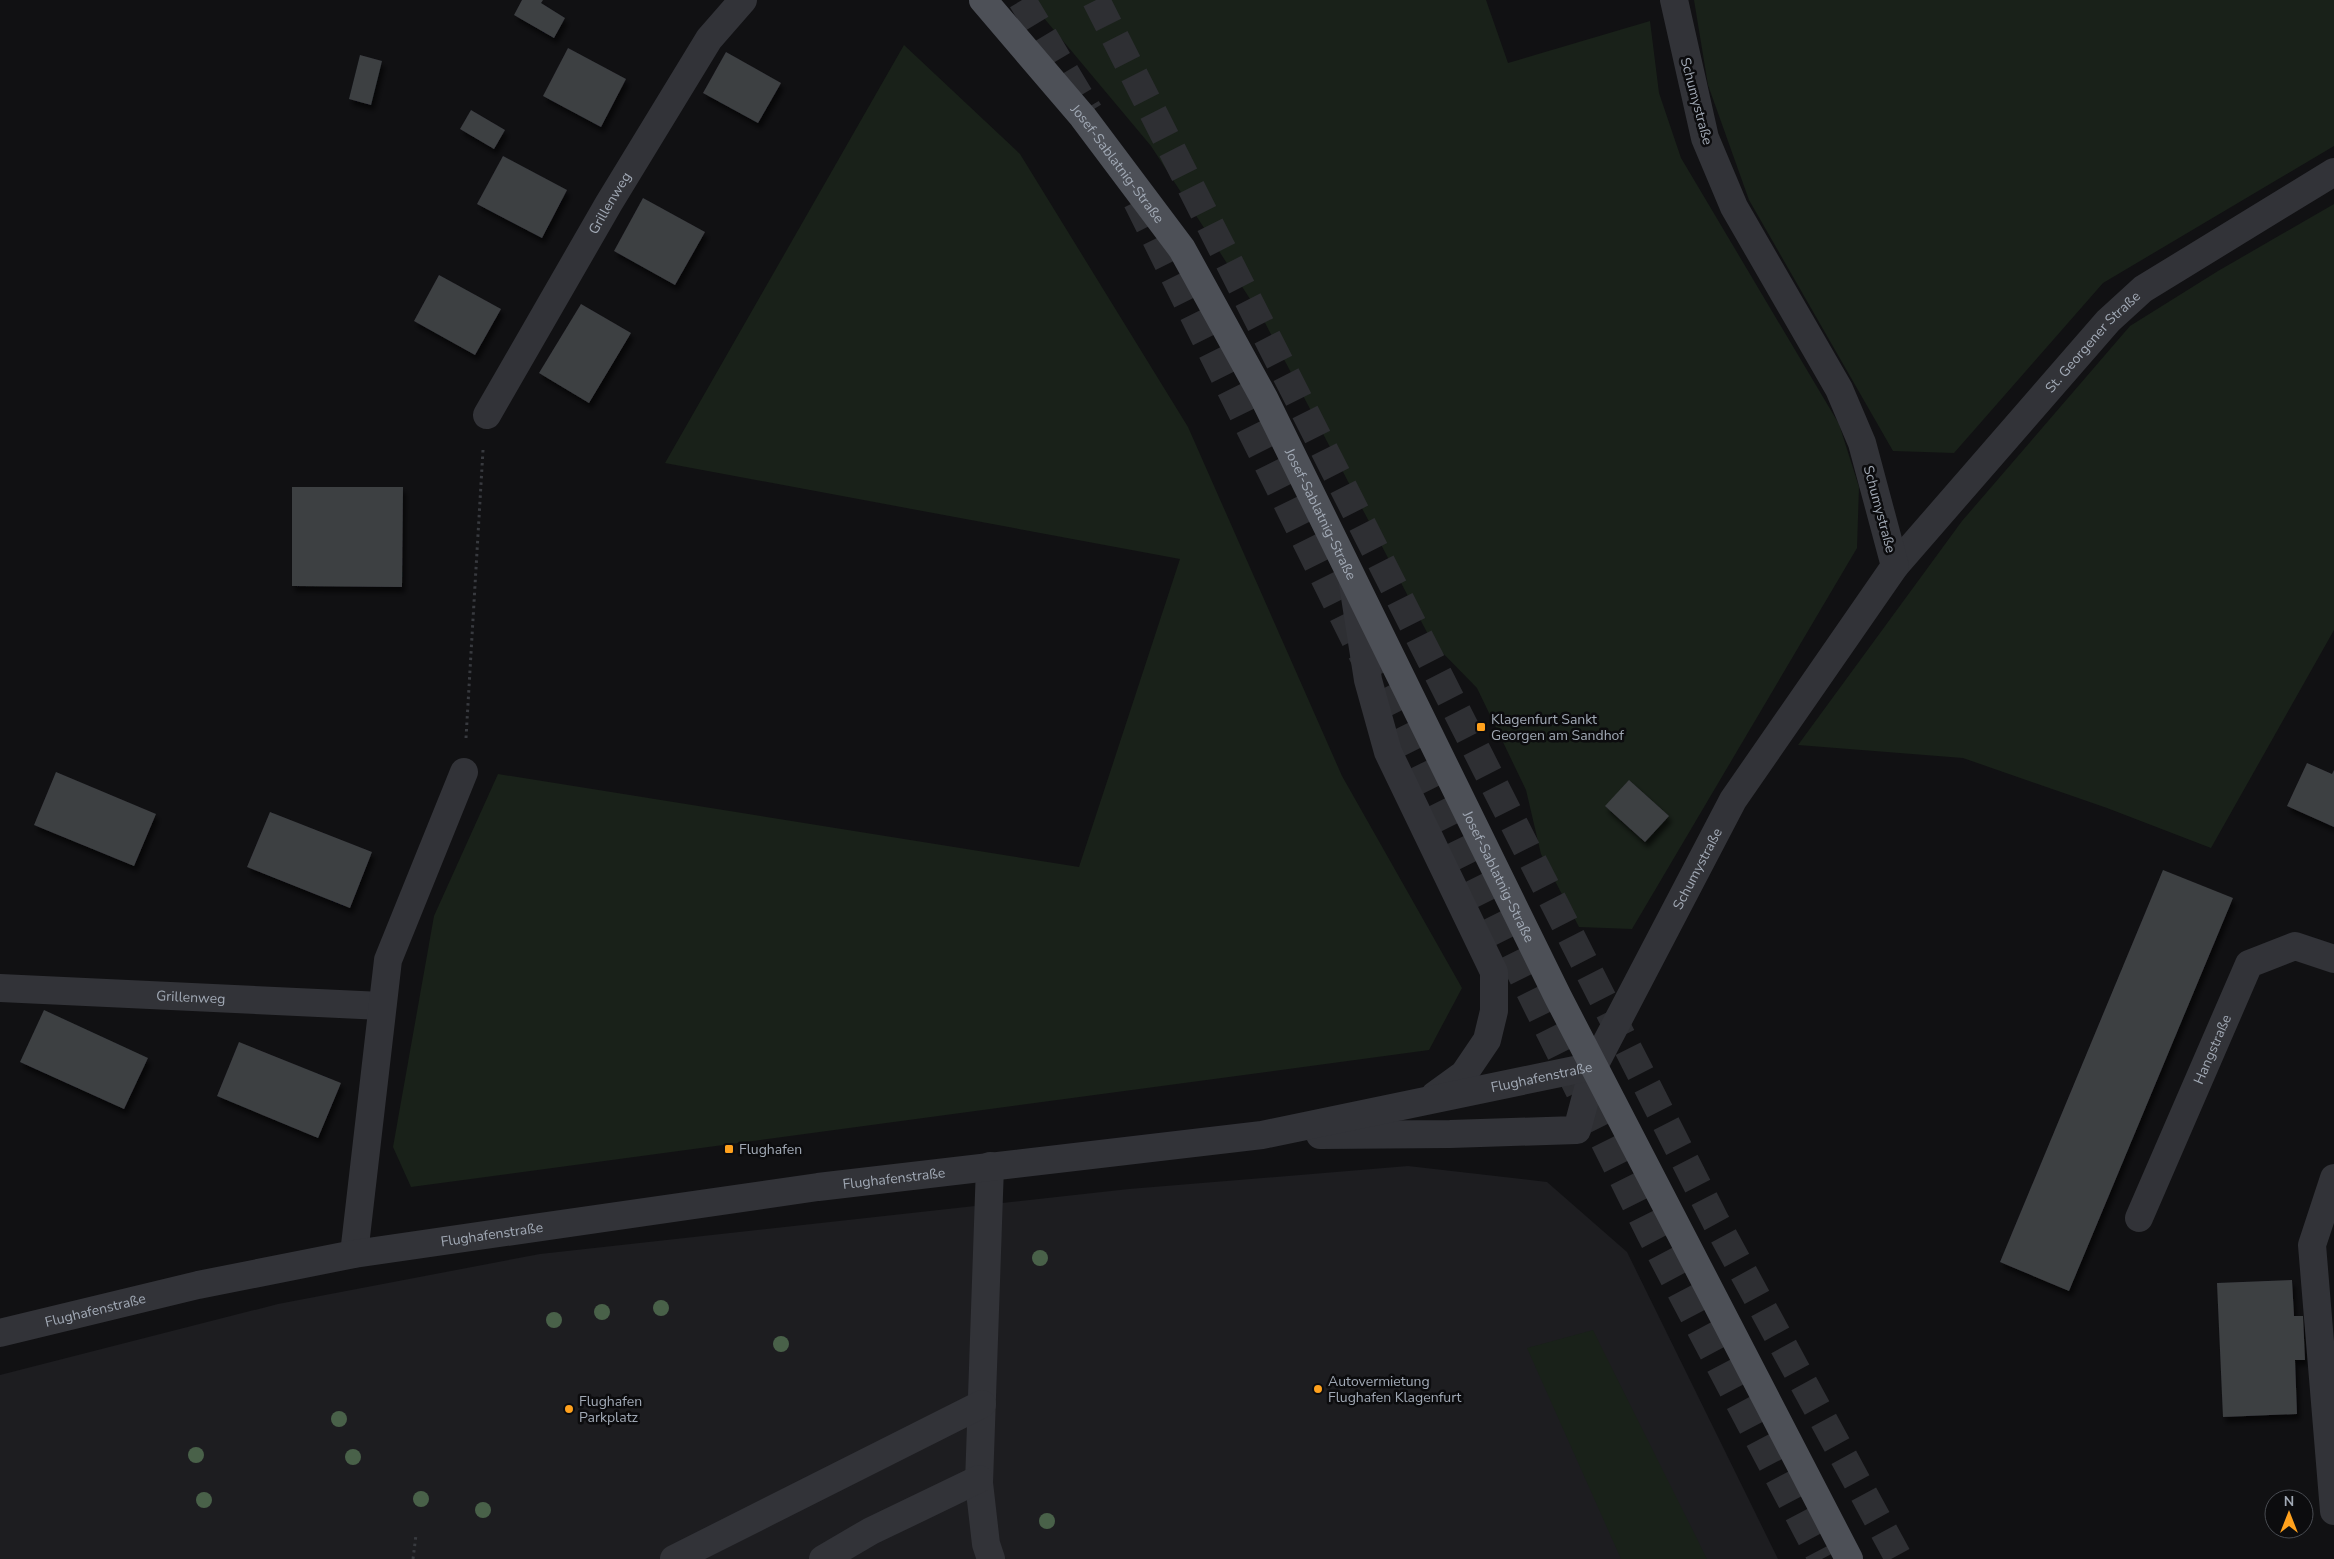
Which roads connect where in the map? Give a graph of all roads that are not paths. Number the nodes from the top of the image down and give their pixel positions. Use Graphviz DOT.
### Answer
graph roads {
  1 [pos="743,0"];
  2 [pos="983,0"];
  3 [pos="1674,0"];
  4 [pos="2334,172"];
  5 [pos="487,414"];
  6 [pos="1895,566"];
  7 [pos="1351,575"];
  8 [pos="464,772"];
  9 [pos="2334,959"];
  10 [pos="0,988"];
  11 [pos="382,1006"];
  12 [pos="1594,1066"];
  13 [pos="1428,1100"];
  14 [pos="1262,1135"];
  15 [pos="990,1166"];
  16 [pos="2334,1178"];
  17 [pos="2139,1218"];
  18 [pos="354,1254"];
  19 [pos="0,1334"];
  20 [pos="982,1404"];
  21 [pos="979,1479"];
  22 [pos="2334,1511"];
  23 [pos="674,1559"];
  24 [pos="823,1559"];
  25 [pos="991,1559"];
  26 [pos="1849,1559"];
  1 -- 5 [label="street, Grillenweg"];
  2 -- 7 [label="main road, Josef-Sablatnig-Straße"];
  3 -- 6 [label="street, Schumystraße"];
  4 -- 6 [label="street, St. Georgener Straße"];
  6 -- 12 [label="street, Schumystraße"];
  7 -- 12 [label="main road, Josef-Sablatnig-Straße"];
  7 -- 13 [label="street"];
  8 -- 11 [label="street"];
  9 -- 17 [label="street, Hangstraße"];
  10 -- 11 [label="street, Grillenweg"];
  11 -- 18 [label="street"];
  12 -- 13 [label="street, Flughafenstraße"];
  12 -- 14 [label="street, Flughafenstraße"];
  12 -- 26 [label="main road, Josef-Sablatnig-Straße"];
  13 -- 14 [label="street, Flughafenstraße"];
  14 -- 15 [label="street, Flughafenstraße"];
  15 -- 18 [label="street, Flughafenstraße"];
  15 -- 20 [label="street"];
  16 -- 22 [label="street"];
  18 -- 19 [label="street, Flughafenstraße"];
  20 -- 21 [label="street"];
  20 -- 23 [label="street"];
  21 -- 24 [label="street"];
  21 -- 25 [label="street"];
}
